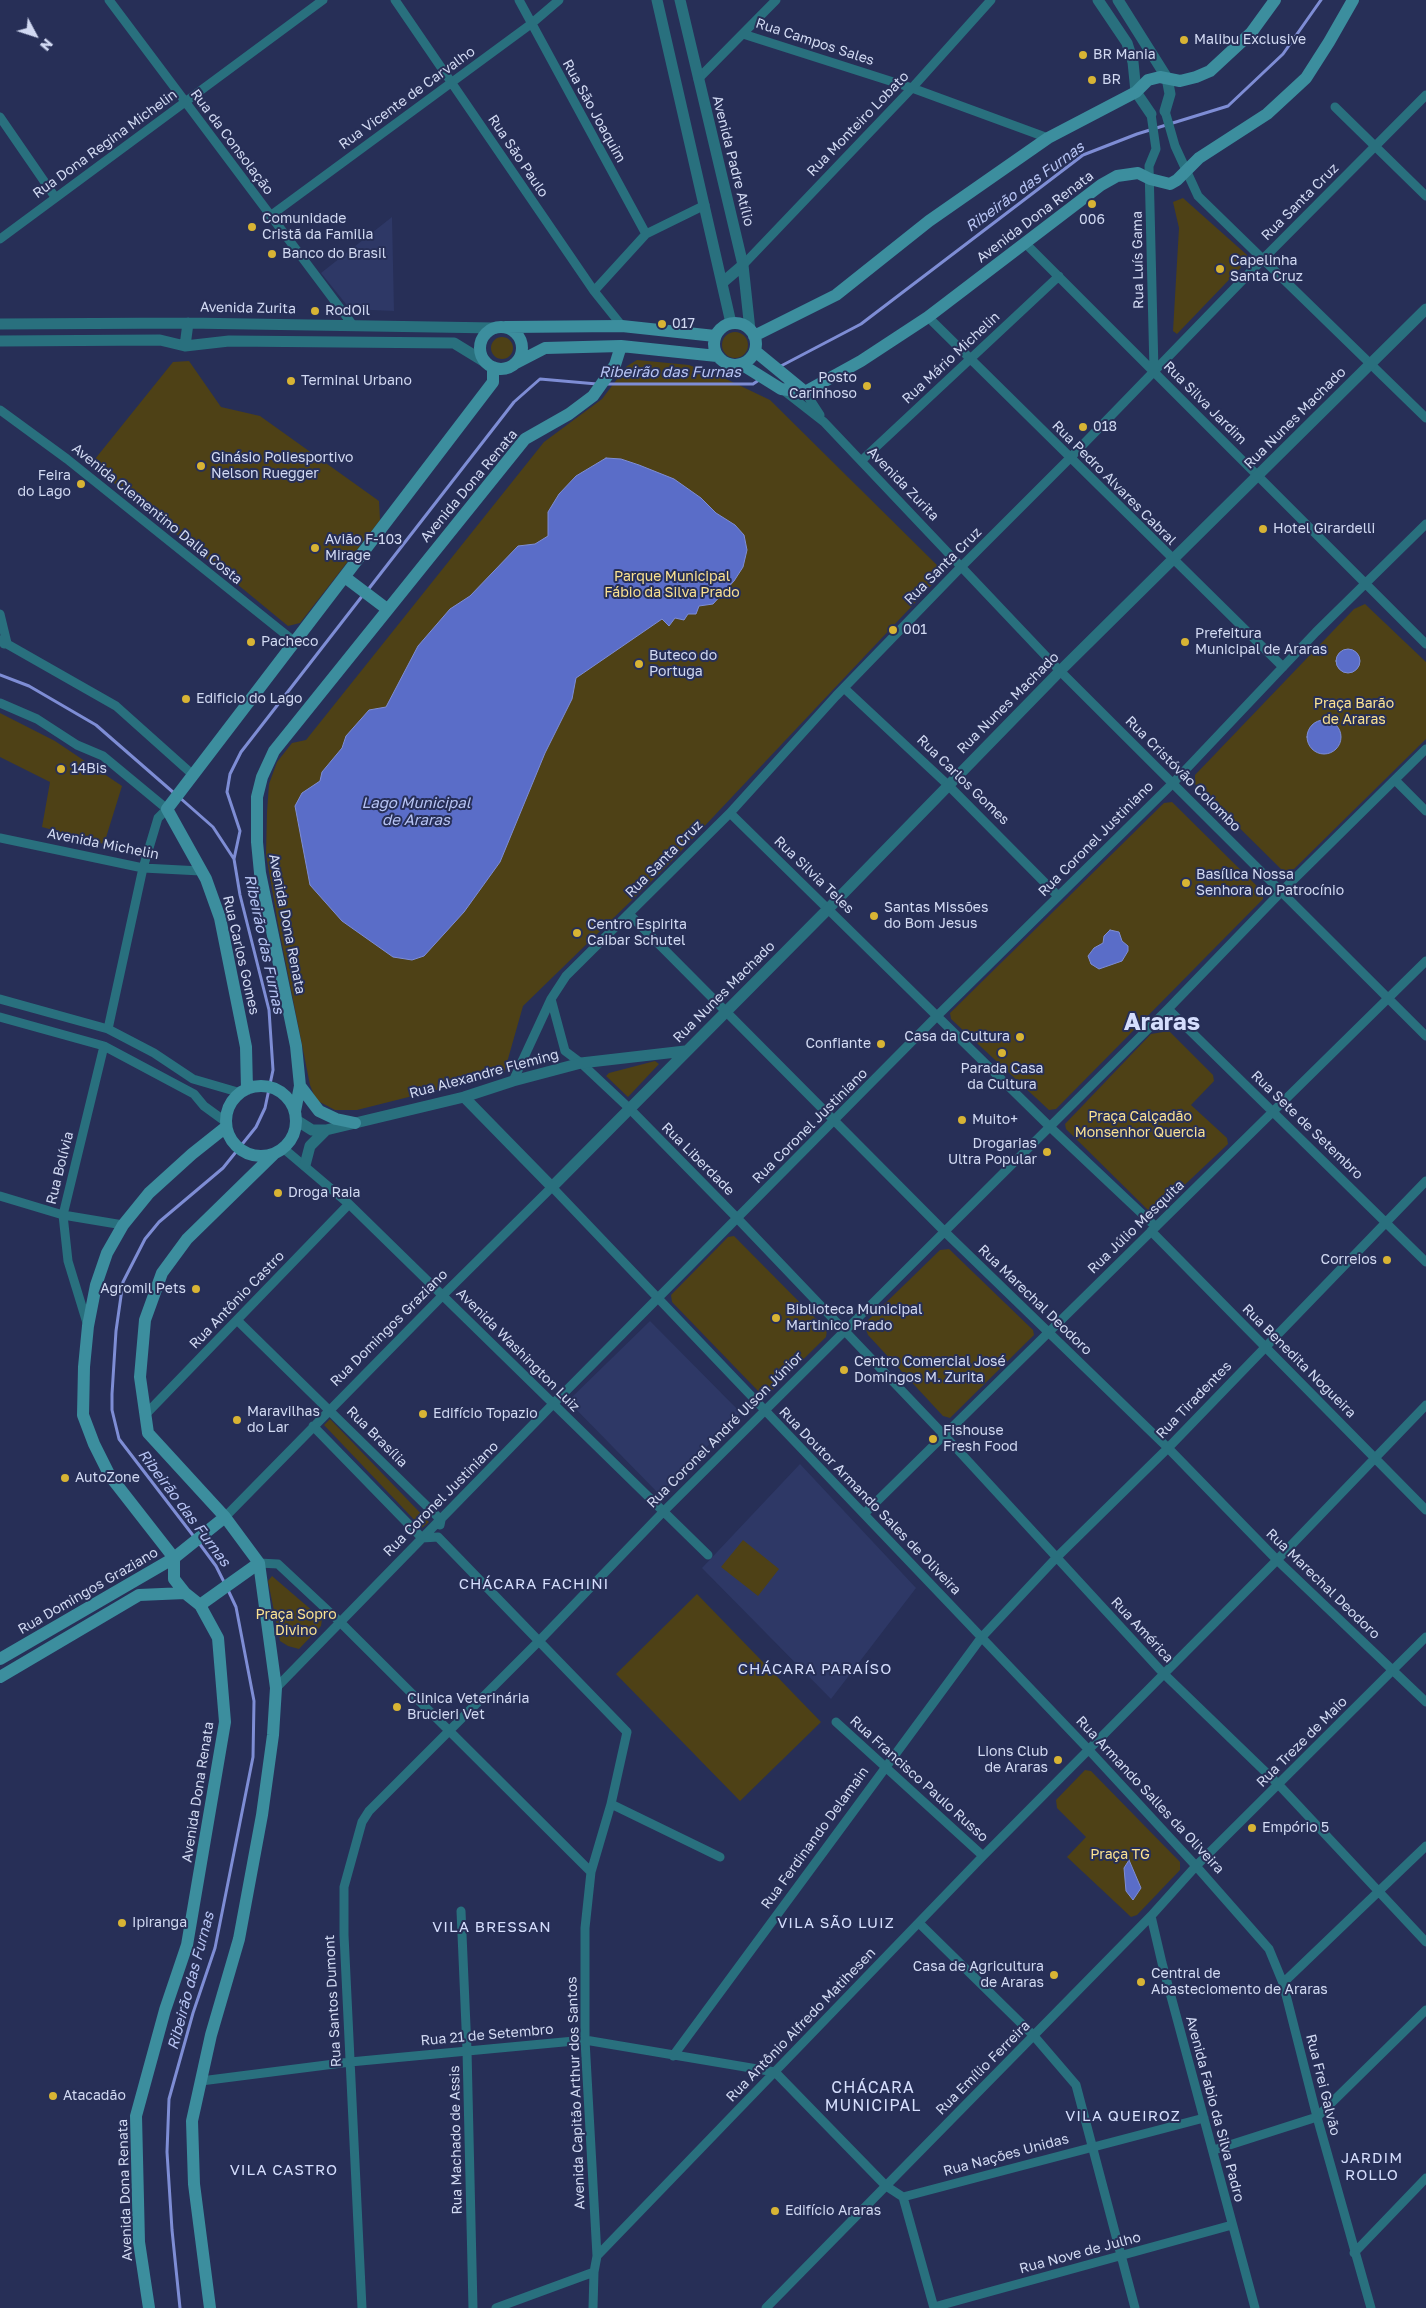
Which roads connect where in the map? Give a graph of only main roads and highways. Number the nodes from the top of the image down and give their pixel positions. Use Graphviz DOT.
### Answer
graph roads {
  1 [pos="1276,0"];
  2 [pos="1353,0"];
  3 [pos="500,328"];
  4 [pos="752,333"];
  5 [pos="715,336"];
  6 [pos="621,346"];
  7 [pos="755,351"];
  8 [pos="717,356"];
  9 [pos="514,364"];
  10 [pos="741,364"];
  11 [pos="489,365"];
  12 [pos="805,392"];
  13 [pos="350,581"];
  14 [pos="387,609"];
  15 [pos="300,1086"];
  16 [pos="249,1089"];
  17 [pos="295,1115"];
  18 [pos="355,1123"];
  19 [pos="227,1129"];
  20 [pos="279,1151"];
  21 [pos="224,1517"];
  22 [pos="174,1558"];
  23 [pos="259,1563"];
  24 [pos="185,1593"];
  25 [pos="200,1605"];
  26 [pos="0,1659"];
  27 [pos="0,1677"];
  28 [pos="149,2308"];
  29 [pos="210,2308"];
  1 -- 4 [label="main road"];
  2 -- 12 [label="main road, Avenida Dona Renata"];
  3 -- 5 [label="main road"];
  3 -- 9 [label="main road"];
  3 -- 11 [label="main road"];
  4 -- 5 [label="main road"];
  4 -- 7 [label="main road"];
  5 -- 8 [label="main road"];
  6 -- 8 [label="main road"];
  6 -- 9 [label="main road"];
  6 -- 14 [label="main road, Avenida Dona Renata"];
  7 -- 10 [label="main road"];
  7 -- 12 [label="main road"];
  8 -- 10 [label="main road"];
  9 -- 11 [label="main road"];
  10 -- 12 [label="main road"];
  11 -- 13 [label="main road"];
  13 -- 14 [label="main road"];
  13 -- 16 [label="main road, Rua Carlos Gomes"];
  14 -- 15 [label="main road, Avenida Dona Renata"];
  15 -- 17 [label="main road, Avenida Dona Renata"];
  15 -- 18 [label="main road"];
  16 -- 17 [label="main road"];
  16 -- 19 [label="main road"];
  17 -- 20 [label="main road"];
  19 -- 20 [label="main road"];
  19 -- 22 [label="main road"];
  20 -- 21 [label="main road"];
  21 -- 22 [label="main road, Rua Domingos Graziano"];
  21 -- 23 [label="main road"];
  22 -- 24 [label="main road, Avenida Dona Renata"];
  22 -- 26 [label="main road, Rua Domingos Graziano"];
  23 -- 25 [label="main road"];
  23 -- 29 [label="main road"];
  24 -- 25 [label="main road, Avenida Dona Renata"];
  24 -- 27 [label="main road"];
  25 -- 28 [label="main road, Avenida Dona Renata"];
}
